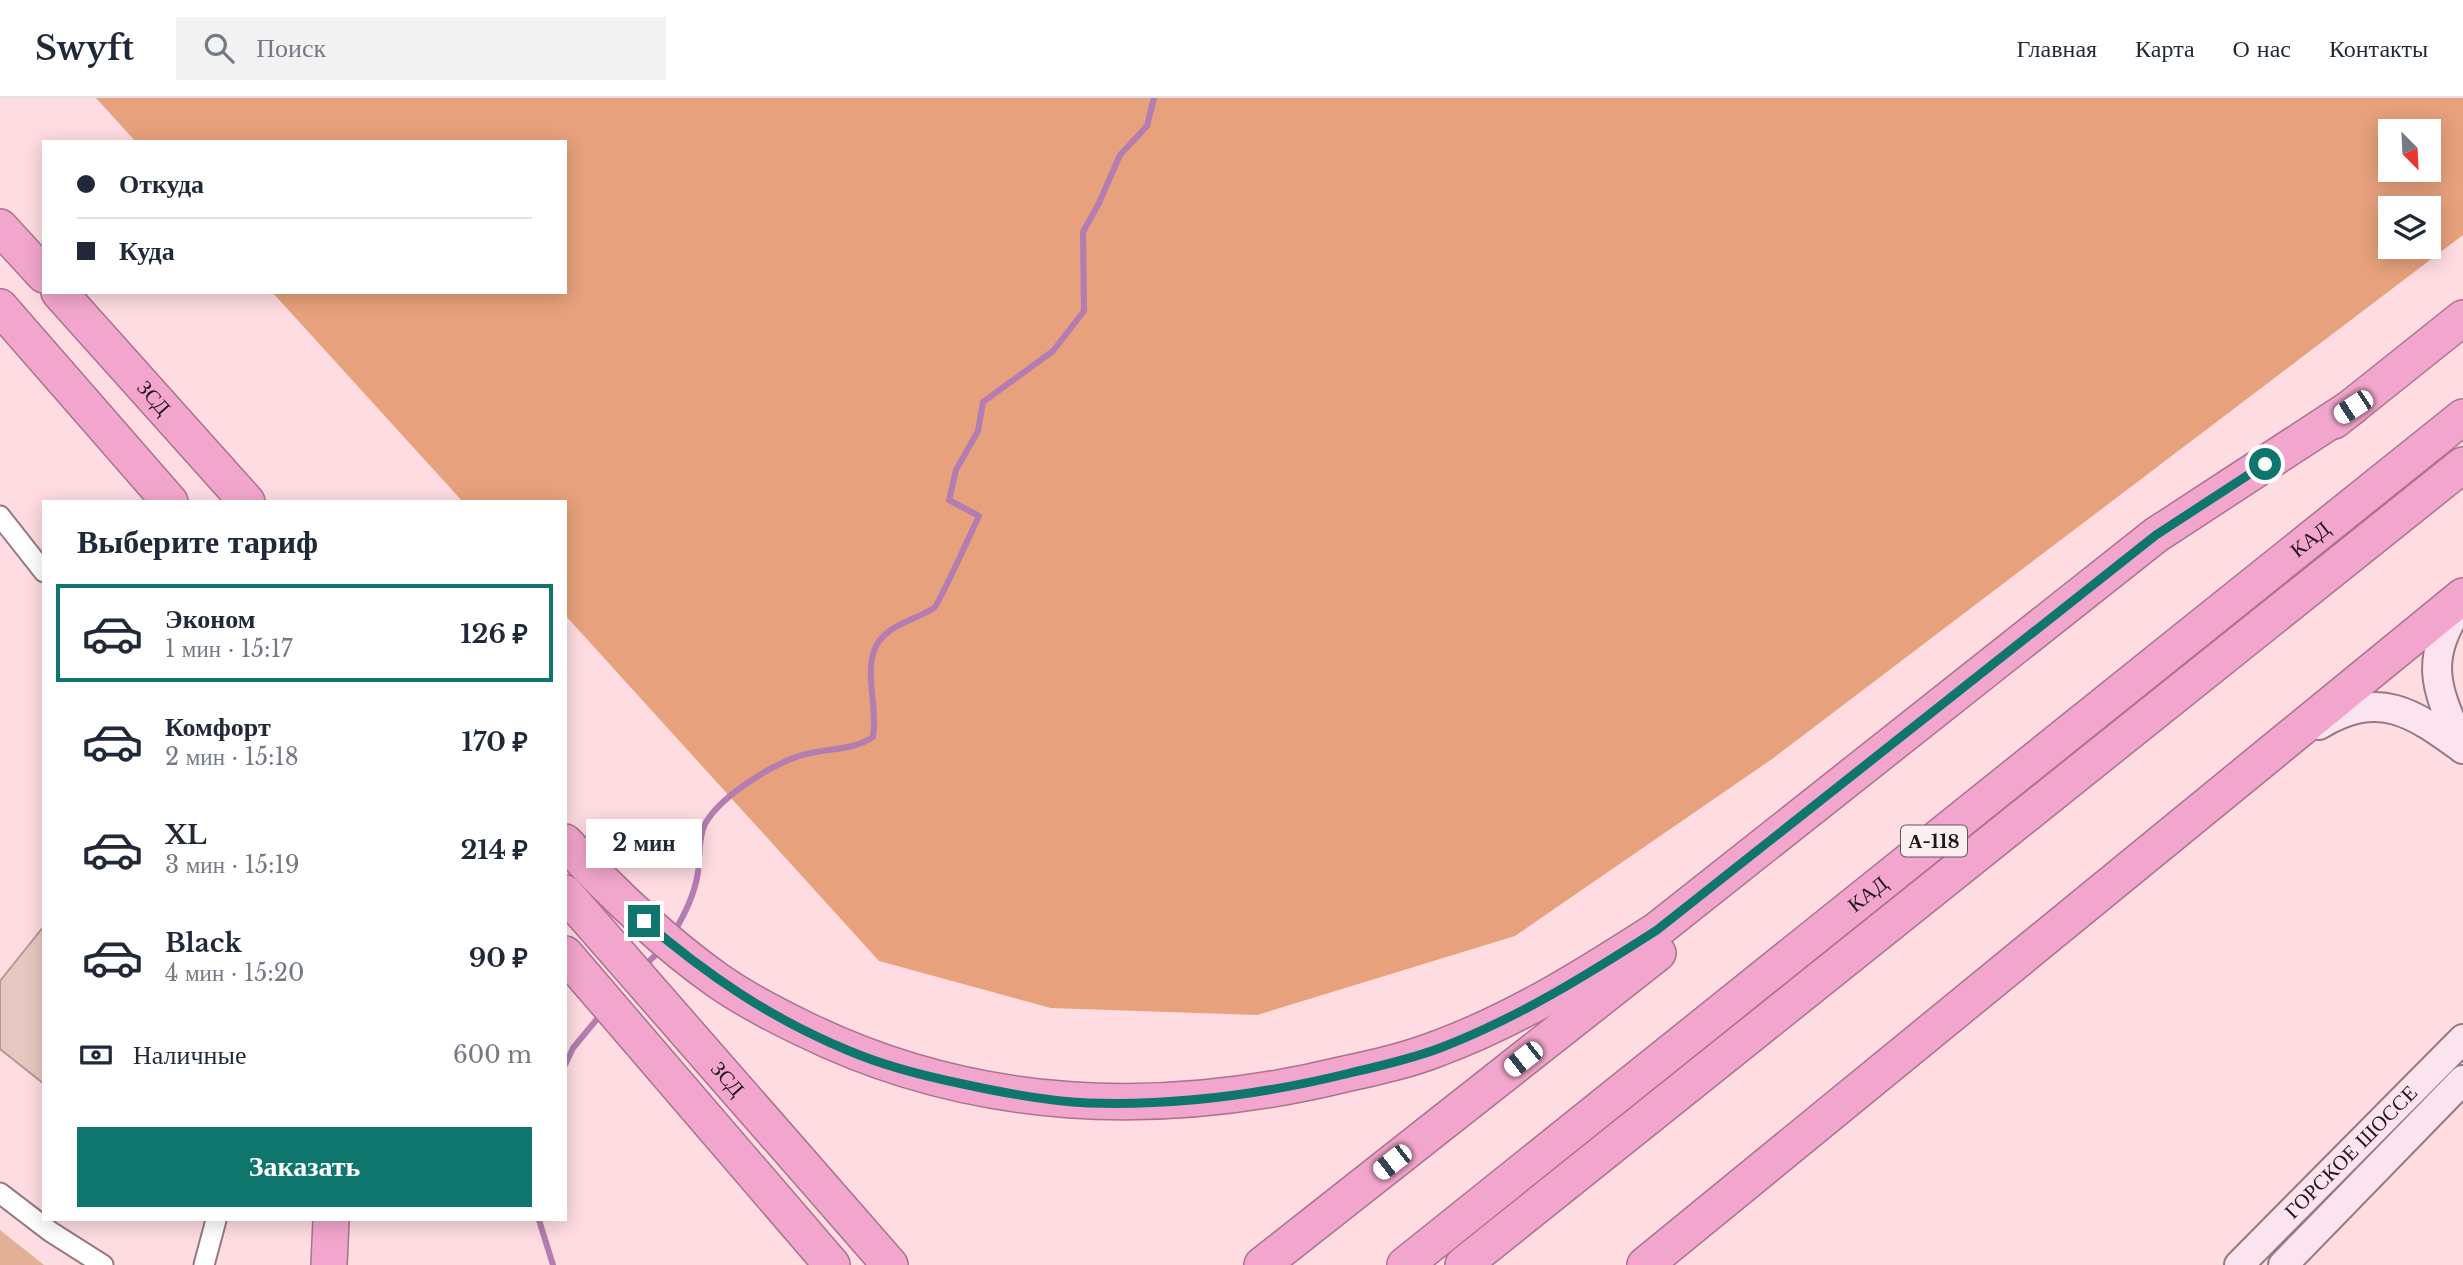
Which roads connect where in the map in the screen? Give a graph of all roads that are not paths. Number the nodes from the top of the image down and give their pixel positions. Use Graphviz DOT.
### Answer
graph roads {
  1 [pos="0,227"];
  2 [pos="42,273"];
  3 [pos="61,294"];
  4 [pos="0,307"];
  5 [pos="2463,318"];
  6 [pos="74,392"];
  7 [pos="2353,407"];
  8 [pos="2463,417"];
  9 [pos="2463,465"];
  10 [pos="138,500"];
  11 [pos="168,500"];
  12 [pos="245,500"];
  13 [pos="0,516"];
  14 [pos="42,569"];
  15 [pos="2463,598"];
  16 [pos="2463,749"];
  17 [pos="2268,755"];
  18 [pos="567,844"];
  19 [pos="567,895"];
  20 [pos="567,956"];
  21 [pos="2463,1039"];
  22 [pos="2463,1080"];
  23 [pos="2318,1184"];
  24 [pos="0,1193"];
  25 [pos="216,1221"];
  26 [pos="331,1221"];
  27 [pos="103,1265"];
  28 [pos="204,1265"];
  29 [pos="329,1265"];
  30 [pos="832,1265"];
  31 [pos="890,1265"];
  32 [pos="1262,1265"];
  33 [pos="1405,1265"];
  34 [pos="1463,1265"];
  35 [pos="1645,1265"];
  36 [pos="2222,1265"];
  37 [pos="2239,1265"];
  38 [pos="2283,1265"];
  1 -- 2 [label="highway"];
  3 -- 12 [label="highway, ЗСД"];
  4 -- 6 [label="highway"];
  5 -- 7 [label="highway"];
  6 -- 10 [label="highway"];
  6 -- 11 [label="highway"];
  7 -- 18 [label="highway"];
  7 -- 32 [label="highway"];
  8 -- 33 [label="highway, КАД / А-118"];
  9 -- 34 [label="highway, КАД / А-118"];
  13 -- 14 [label="street"];
  15 -- 16 [label="main road"];
  15 -- 17 [label="highway"];
  16 -- 17 [label="main road"];
  17 -- 35 [label="highway"];
  19 -- 31 [label="highway, ЗСД"];
  20 -- 30 [label="highway, ЗСД"];
  21 -- 23 [label="main road, ГОРСКОЕ ШОССЕ"];
  22 -- 38 [label="main road, ГОРСКОЕ ШОССЕ"];
  23 -- 36 [label="main road"];
  23 -- 37 [label="main road, ГОРСКОЕ ШОССЕ"];
  24 -- 27 [label="street"];
  25 -- 28 [label="street"];
  26 -- 29 [label="highway"];
}
